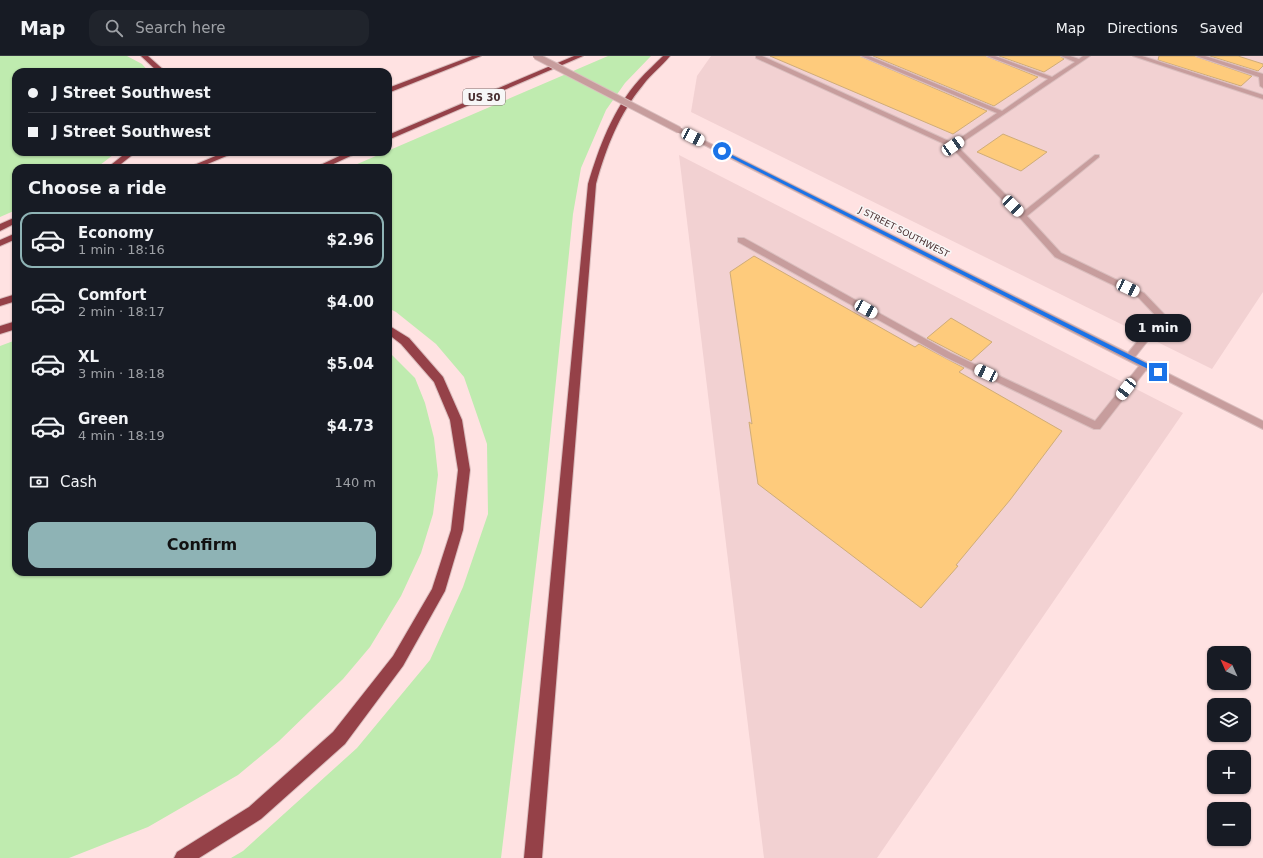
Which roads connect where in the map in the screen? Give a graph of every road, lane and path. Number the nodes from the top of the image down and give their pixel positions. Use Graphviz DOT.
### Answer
graph roads {
  1 [pos="144,56"];
  2 [pos="478,56"];
  3 [pos="536,56"];
  4 [pos="580,56"];
  5 [pos="667,56"];
  6 [pos="759,56"];
  7 [pos="864,56"];
  8 [pos="990,56"];
  9 [pos="1064,56"];
  10 [pos="1087,56"];
  11 [pos="1136,56"];
  12 [pos="1199,56"];
  13 [pos="1079,61"];
  14 [pos="158,68"];
  15 [pos="1053,78"];
  16 [pos="1263,86"];
  17 [pos="392,89"];
  18 [pos="1263,97"];
  19 [pos="1002,113"];
  20 [pos="392,136"];
  21 [pos="953,146"];
  22 [pos="127,156"];
  23 [pos="222,156"];
  24 [pos="346,156"];
  25 [pos="1097,156"];
  26 [pos="116,164"];
  27 [pos="201,164"];
  28 [pos="327,164"];
  29 [pos="1023,216"];
  30 [pos="12,222"];
  31 [pos="0,228"];
  32 [pos="12,238"];
  33 [pos="741,240"];
  34 [pos="0,243"];
  35 [pos="12,298"];
  36 [pos="0,303"];
  37 [pos="12,327"];
  38 [pos="0,330"];
  39 [pos="392,332"];
  40 [pos="1130,357"];
  41 [pos="1145,365"];
  42 [pos="1263,425"];
  43 [pos="183,858"];
  44 [pos="533,858"];
  1 -- 14 [label="highway"];
  2 -- 17 [label="highway"];
  3 -- 40 [label="street, J STREET SOUTHWEST, bridge"];
  4 -- 20 [label="highway, US 30"];
  5 -- 44 [label="highway"];
  6 -- 21 [label="street"];
  7 -- 19 [label="street"];
  8 -- 15 [label="street"];
  9 -- 13 [label="street"];
  10 -- 13 [label="street"];
  11 -- 18 [label="street"];
  12 -- 16 [label="street"];
  13 -- 15 [label="street"];
  15 -- 19 [label="street"];
  19 -- 21 [label="street"];
  21 -- 29 [label="street"];
  22 -- 26 [label="highway"];
  23 -- 27 [label="highway"];
  24 -- 28 [label="highway"];
  25 -- 29 [label="street"];
  29 -- 40 [label="street"];
  30 -- 31 [label="highway"];
  32 -- 34 [label="highway"];
  33 -- 41 [label="street"];
  35 -- 36 [label="highway"];
  37 -- 38 [label="highway"];
  39 -- 43 [label="highway"];
  40 -- 41 [label="street, J STREET SOUTHWEST"];
  41 -- 42 [label="street, J STREET SOUTHWEST"];
}
